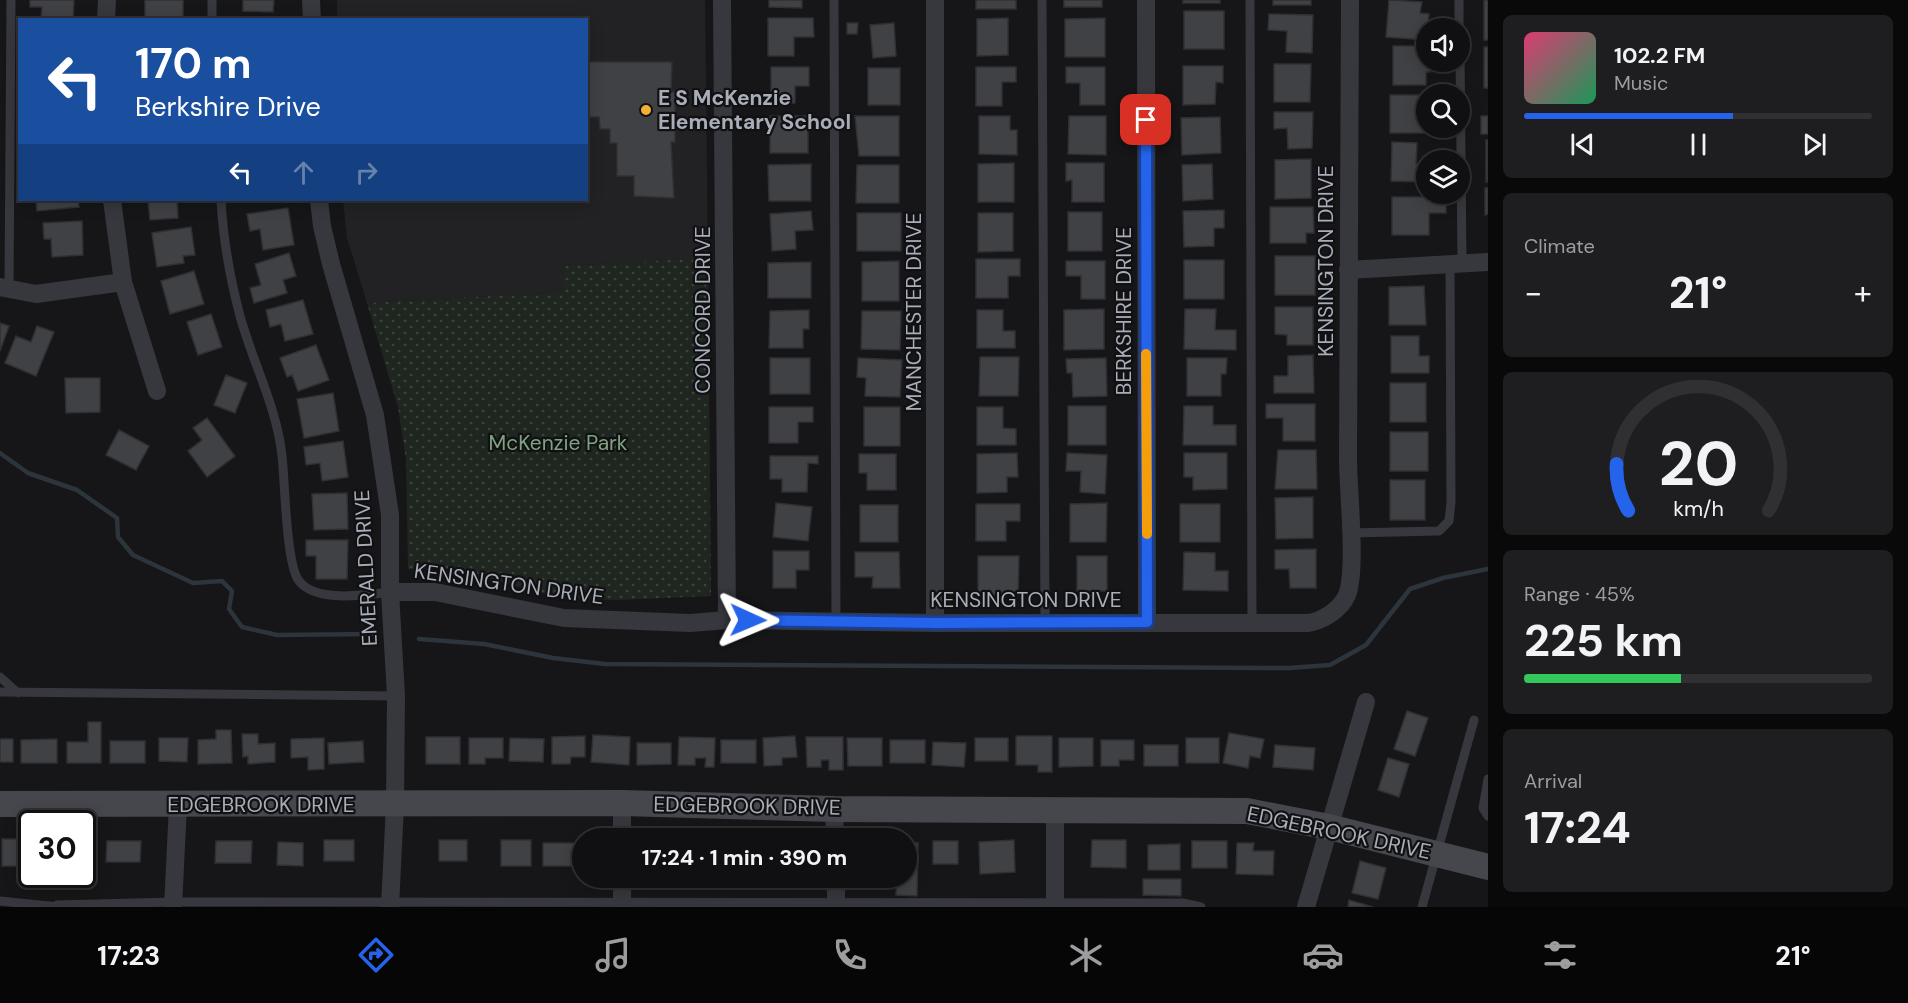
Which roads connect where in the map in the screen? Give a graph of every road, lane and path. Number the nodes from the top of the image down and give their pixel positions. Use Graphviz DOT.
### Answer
graph roads {
  1 [pos="11,0"];
  2 [pos="107,0"];
  3 [pos="212,0"];
  4 [pos="312,0"];
  5 [pos="722,0"];
  6 [pos="834,0"];
  7 [pos="935,0"];
  8 [pos="1042,0"];
  9 [pos="1146,0"];
  10 [pos="1250,0"];
  11 [pos="1350,0"];
  12 [pos="1459,0"];
  13 [pos="106,18"];
  14 [pos="212,18"];
  15 [pos="312,18"];
  16 [pos="1459,18"];
  17 [pos="1460,72"];
  18 [pos="112,201"];
  19 [pos="221,201"];
  20 [pos="319,201"];
  21 [pos="1488,262"];
  22 [pos="1456,263"];
  23 [pos="1348,270"];
  24 [pos="123,282"];
  25 [pos="5,288"];
  26 [pos="157,391"];
  27 [pos="1350,533"];
  28 [pos="390,592"];
  29 [pos="727,620"];
  30 [pos="836,622"];
  31 [pos="1045,622"];
  32 [pos="1147,622"];
  33 [pos="1252,622"];
  34 [pos="935,623"];
  35 [pos="0,677"];
  36 [pos="0,693"];
  37 [pos="18,693"];
  38 [pos="396,696"];
  39 [pos="1366,702"];
  40 [pos="1474,720"];
  41 [pos="1488,779"];
  42 [pos="622,803"];
  43 [pos="0,804"];
  44 [pos="178,805"];
  45 [pos="395,805"];
  46 [pos="1055,808"];
  47 [pos="834,809"];
  48 [pos="1488,816"];
  49 [pos="1329,827"];
  50 [pos="622,828"];
  51 [pos="835,828"];
  52 [pos="1437,854"];
  53 [pos="1488,867"];
  54 [pos="622,888"];
  55 [pos="836,888"];
  56 [pos="0,901"];
  57 [pos="173,905"];
  58 [pos="287,905"];
  59 [pos="520,905"];
  60 [pos="622,905"];
  61 [pos="729,905"];
  62 [pos="1055,905"];
  63 [pos="1169,905"];
  64 [pos="58,906"];
  65 [pos="390,906"];
  66 [pos="837,906"];
  67 [pos="950,906"];
  68 [pos="1201,907"];
  69 [pos="1306,907"];
  70 [pos="1422,907"];
  1 -- 25 [label="lane"];
  2 -- 13 [label="street"];
  3 -- 14 [label="lane"];
  4 -- 15 [label="street"];
  5 -- 29 [label="street, CONCORD DRIVE"];
  6 -- 30 [label="lane"];
  7 -- 34 [label="street, MANCHESTER DRIVE"];
  8 -- 31 [label="lane"];
  9 -- 32 [label="street, BERKSHIRE DRIVE"];
  10 -- 33 [label="lane"];
  11 -- 23 [label="street, KENSINGTON DRIVE"];
  12 -- 16 [label="lane"];
  17 -- 22 [label="lane"];
  18 -- 24 [label="street"];
  19 -- 28 [label="lane"];
  20 -- 28 [label="street, EMERALD DRIVE"];
  21 -- 22 [label="street"];
  22 -- 23 [label="street"];
  22 -- 27 [label="lane"];
  23 -- 27 [label="street, KENSINGTON DRIVE"];
  24 -- 25 [label="street"];
  24 -- 26 [label="street"];
  27 -- 33 [label="street, KENSINGTON DRIVE"];
  28 -- 29 [label="street, KENSINGTON DRIVE"];
  28 -- 38 [label="street, EMERALD DRIVE"];
  29 -- 30 [label="street, KENSINGTON DRIVE"];
  30 -- 34 [label="street, KENSINGTON DRIVE"];
  31 -- 32 [label="street, KENSINGTON DRIVE"];
  31 -- 34 [label="street, KENSINGTON DRIVE"];
  32 -- 33 [label="street, KENSINGTON DRIVE"];
  35 -- 37 [label="lane"];
  36 -- 37 [label="lane"];
  37 -- 38 [label="lane"];
  38 -- 45 [label="street, EMERALD DRIVE"];
  39 -- 49 [label="street"];
  40 -- 52 [label="lane"];
  41 -- 48 [label="lane"];
  42 -- 45 [label="street, EDGEBROOK DRIVE"];
  42 -- 47 [label="street, EDGEBROOK DRIVE"];
  42 -- 50 [label="street"];
  43 -- 44 [label="street, EDGEBROOK DRIVE"];
  44 -- 45 [label="street, EDGEBROOK DRIVE"];
  44 -- 57 [label="street"];
  45 -- 65 [label="street, EMERALD DRIVE"];
  46 -- 47 [label="street, EDGEBROOK DRIVE"];
  46 -- 49 [label="street, EDGEBROOK DRIVE"];
  46 -- 62 [label="street"];
  47 -- 51 [label="street"];
  49 -- 52 [label="street, EDGEBROOK DRIVE"];
  49 -- 69 [label="street"];
  52 -- 53 [label="street, EDGEBROOK DRIVE"];
  52 -- 70 [label="lane"];
  54 -- 60 [label="street"];
  55 -- 66 [label="street"];
  56 -- 64 [label="lane"];
  57 -- 58 [label="lane"];
  57 -- 64 [label="lane"];
  58 -- 65 [label="lane"];
  59 -- 60 [label="lane"];
  59 -- 65 [label="lane"];
  60 -- 61 [label="lane"];
  61 -- 66 [label="lane"];
  62 -- 63 [label="lane"];
  62 -- 67 [label="lane"];
  63 -- 68 [label="lane"];
  66 -- 67 [label="lane"];
}
